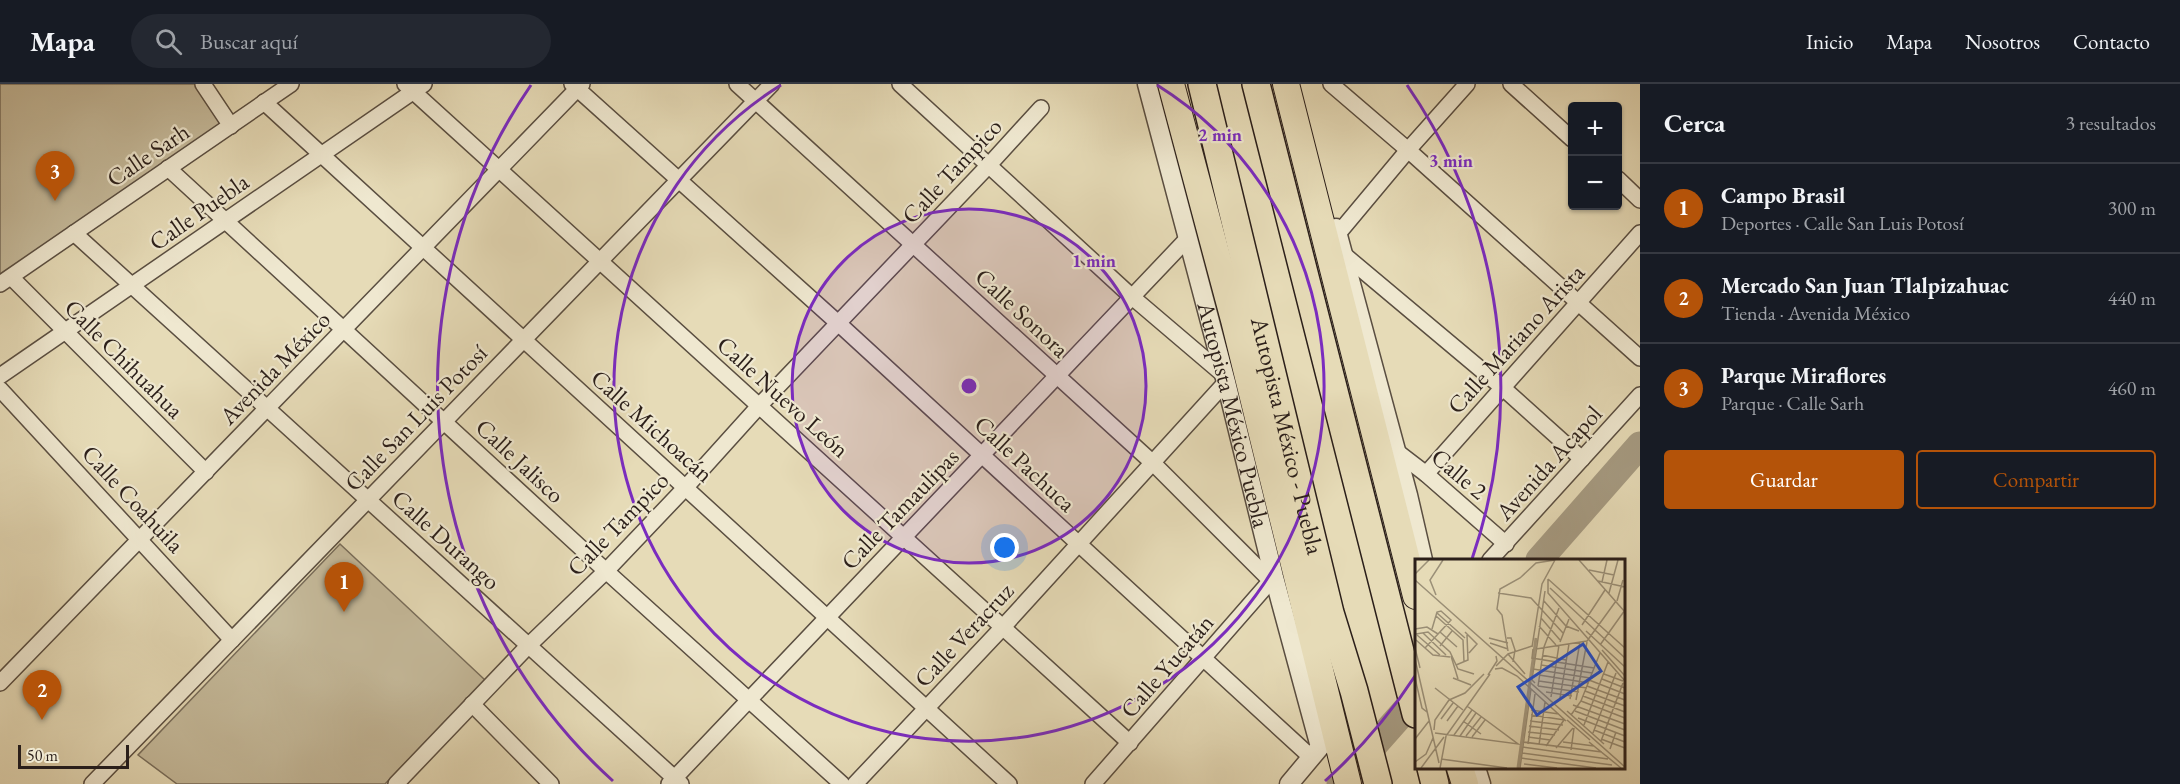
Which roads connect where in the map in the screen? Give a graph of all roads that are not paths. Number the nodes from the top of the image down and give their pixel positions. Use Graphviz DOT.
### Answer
graph roads {
  1 [pos="203,84"];
  2 [pos="291,84"];
  3 [pos="737,84"];
  4 [pos="772,84"];
  5 [pos="900,84"];
  6 [pos="1147,84"];
  7 [pos="1171,84"];
  8 [pos="1202,84"];
  9 [pos="1256,84"];
  10 [pos="1287,84"];
  11 [pos="1299,84"];
  12 [pos="1331,84"];
  13 [pos="1467,84"];
  14 [pos="1511,84"];
  15 [pos="414,86"];
  16 [pos="577,86"];
  17 [pos="756,101"];
  18 [pos="264,102"];
  19 [pos="1041,108"];
  20 [pos="231,126"];
  21 [pos="1568,135"];
  22 [pos="1408,150"];
  23 [pos="321,154"];
  24 [pos="989,165"];
  25 [pos="168,168"];
  26 [pos="499,169"];
  27 [pos="679,180"];
  28 [pos="1622,184"];
  29 [pos="1640,200"];
  30 [pos="226,220"];
  31 [pos="74,232"];
  32 [pos="1640,233"];
  33 [pos="1337,235"];
  34 [pos="1188,238"];
  35 [pos="914,244"];
  36 [pos="423,247"];
  37 [pos="1342,253"];
  38 [pos="601,262"];
  39 [pos="5,281"];
  40 [pos="132,286"];
  41 [pos="1131,296"];
  42 [pos="1578,303"];
  43 [pos="1222,322"];
  44 [pos="838,323"];
  45 [pos="344,329"];
  46 [pos="65,331"];
  47 [pos="524,339"];
  48 [pos="1640,358"];
  49 [pos="0,376"];
  50 [pos="1057,376"];
  51 [pos="1225,379"];
  52 [pos="1503,388"];
  53 [pos="0,389"];
  54 [pos="1640,395"];
  55 [pos="759,406"];
  56 [pos="267,408"];
  57 [pos="444,422"];
  58 [pos="1387,449"];
  59 [pos="982,455"];
  60 [pos="1582,459"];
  61 [pos="1154,464"];
  62 [pos="206,472"];
  63 [pos="1426,474"];
  64 [pos="686,487"];
  65 [pos="368,500"];
  66 [pos="904,537"];
  67 [pos="140,540"];
  68 [pos="1079,544"];
  69 [pos="1506,544"];
  70 [pos="1422,556"];
  71 [pos="1492,559"];
  72 [pos="606,570"];
  73 [pos="1272,579"];
  74 [pos="1415,591"];
  75 [pos="828,617"];
  76 [pos="1003,627"];
  77 [pos="232,640"];
  78 [pos="528,646"];
  79 [pos="1203,658"];
  80 [pos="0,683"];
  81 [pos="750,699"];
  82 [pos="472,704"];
  83 [pos="926,708"];
  84 [pos="1415,710"];
  85 [pos="1130,743"];
  86 [pos="1316,752"];
  87 [pos="1431,769"];
  88 [pos="1460,769"];
  89 [pos="1476,769"];
  90 [pos="674,782"];
  91 [pos="92,784"];
  92 [pos="396,784"];
  93 [pos="550,784"];
  94 [pos="842,784"];
  95 [pos="855,784"];
  96 [pos="1009,784"];
  97 [pos="1094,784"];
  98 [pos="1289,784"];
  99 [pos="1348,784"];
  100 [pos="1378,784"];
  101 [pos="1435,784"];
  102 [pos="1465,784"];
  103 [pos="1481,784"];
  1 -- 20 [label="street"];
  2 -- 18 [label="street, Calle Sarh"];
  3 -- 17 [label="street, Calle Sonora"];
  4 -- 17 [label="street, Calle San Luis Potosí"];
  5 -- 24 [label="street"];
  6 -- 34 [label="street, Autopista México Puebla"];
  7 -- 43 [label="highway, Autopista México Puebla"];
  8 -- 100 [label="highway, Autopista México - Puebla"];
  9 -- 84 [label="highway"];
  10 -- 58 [label="highway"];
  11 -- 33 [label="street"];
  12 -- 22 [label="street"];
  13 -- 22 [label="street"];
  14 -- 21 [label="street"];
  15 -- 23 [label="street, Calle Puebla"];
  15 -- 26 [label="street, Calle Nuevo León"];
  16 -- 26 [label="street, Avenida México"];
  16 -- 27 [label="street, Calle Pachuca"];
  17 -- 27 [label="street, Calle San Luis Potosí"];
  17 -- 35 [label="street, Calle Sonora"];
  18 -- 20 [label="street, Calle Sarh"];
  18 -- 23 [label="street, Calle Michoacán"];
  19 -- 24 [label="street, Calle Tampico"];
  20 -- 25 [label="street, Calle Sarh"];
  22 -- 33 [label="street"];
  22 -- 42 [label="street"];
  23 -- 30 [label="street, Calle Puebla"];
  23 -- 36 [label="street, Calle Michoacán"];
  24 -- 35 [label="street, Calle Tampico"];
  24 -- 41 [label="street"];
  25 -- 30 [label="street, Calle Jalisco"];
  25 -- 31 [label="street, Calle Sarh"];
  26 -- 36 [label="street, Avenida México"];
  26 -- 38 [label="street, Calle Nuevo León"];
  27 -- 38 [label="street, Calle San Luis Potosí"];
  27 -- 44 [label="street, Calle Pachuca"];
  28 -- 29 [label="street"];
  30 -- 40 [label="street, Calle Puebla"];
  30 -- 45 [label="street, Calle Jalisco"];
  31 -- 39 [label="street, Calle Sarh"];
  31 -- 40 [label="street, Calle Durango"];
  32 -- 42 [label="street, Calle Mariano Arista"];
  33 -- 37 [label="street"];
  34 -- 41 [label="street, Calle Tamaulipas"];
  34 -- 43 [label="street, Autopista México Puebla"];
  35 -- 44 [label="street, Calle Tampico"];
  35 -- 50 [label="street, Calle Sonora"];
  36 -- 45 [label="street, Avenida México"];
  36 -- 47 [label="street, Calle Michoacán"];
  37 -- 52 [label="street"];
  37 -- 58 [label="street"];
  38 -- 47 [label="street, Calle San Luis Potosí"];
  38 -- 55 [label="street, Calle Nuevo León"];
  39 -- 46 [label="street, Calle Chihuahua"];
  40 -- 46 [label="street, Calle Puebla"];
  40 -- 56 [label="street, Calle Durango"];
  41 -- 50 [label="street, Calle Tamaulipas"];
  41 -- 51 [label="street"];
  42 -- 48 [label="street"];
  42 -- 52 [label="street, Calle Mariano Arista"];
  43 -- 51 [label="street, Autopista México Puebla"];
  43 -- 99 [label="highway, Autopista México Puebla"];
  44 -- 55 [label="street, Calle Tampico"];
  44 -- 59 [label="street, Calle Pachuca"];
  45 -- 56 [label="street, Avenida México"];
  45 -- 57 [label="street, Calle Jalisco"];
  46 -- 49 [label="street, Calle Puebla"];
  46 -- 62 [label="street, Calle Chihuahua"];
  47 -- 57 [label="street, Calle San Luis Potosí"];
  47 -- 64 [label="street, Calle Michoacán"];
  50 -- 59 [label="street, Calle Tamaulipas"];
  50 -- 61 [label="street, Calle Sonora"];
  51 -- 61 [label="street, Calle Veracruz"];
  51 -- 73 [label="street, Autopista México Puebla"];
  52 -- 60 [label="street"];
  52 -- 63 [label="street, Calle Mariano Arista"];
  53 -- 67 [label="street, Calle Coahuila"];
  54 -- 60 [label="street, Avenida Acapol"];
  55 -- 64 [label="street, Calle Tampico"];
  55 -- 66 [label="street, Calle Nuevo León"];
  56 -- 62 [label="street, Avenida México"];
  56 -- 65 [label="street, Calle Durango"];
  57 -- 65 [label="street, Calle San Luis Potosí"];
  57 -- 72 [label="street, Calle Jalisco"];
  58 -- 63 [label="street, Calle 2"];
  58 -- 70 [label="street"];
  58 -- 74 [label="highway"];
  59 -- 66 [label="street, Calle Tamaulipas"];
  59 -- 68 [label="street, Calle Pachuca"];
  60 -- 69 [label="street, Avenida Acapol"];
  61 -- 68 [label="street, Calle Veracruz"];
  61 -- 73 [label="street, Calle Sonora"];
  62 -- 67 [label="street, Avenida México"];
  63 -- 69 [label="street, Calle 2"];
  64 -- 72 [label="street, Calle Tampico"];
  64 -- 75 [label="street, Calle Michoacán"];
  65 -- 77 [label="street, Calle San Luis Potosí"];
  65 -- 78 [label="street, Calle Durango"];
  66 -- 75 [label="street, Calle Tamaulipas"];
  66 -- 76 [label="street, Calle Nuevo León"];
  67 -- 77 [label="street, Calle Coahuila"];
  67 -- 80 [label="street, Avenida México"];
  68 -- 76 [label="street, Calle Veracruz"];
  68 -- 79 [label="street, Calle Pachuca"];
  69 -- 71 [label="street, Avenida Acapol"];
  72 -- 78 [label="street, Calle Tampico"];
  72 -- 81 [label="street, Calle Jalisco"];
  73 -- 79 [label="street, Calle Yucatán"];
  73 -- 86 [label="street, Autopista México Puebla"];
  75 -- 81 [label="street, Calle Tamaulipas"];
  75 -- 83 [label="street, Calle Michoacán"];
  76 -- 83 [label="street, Calle Veracruz"];
  76 -- 85 [label="street, Calle Nuevo León"];
  77 -- 91 [label="street, Calle San Luis Potosí"];
  78 -- 82 [label="street, Calle Tampico"];
  78 -- 90 [label="street, Calle Durango"];
  79 -- 85 [label="street, Calle Yucatán"];
  79 -- 86 [label="street, Calle Pachuca"];
  81 -- 90 [label="street, Calle Tamaulipas"];
  81 -- 94 [label="street, Calle Jalisco"];
  82 -- 92 [label="street, Calle Tampico"];
  82 -- 93 [label="street"];
  83 -- 95 [label="street, Calle Veracruz"];
  83 -- 96 [label="street, Calle Michoacán"];
  85 -- 97 [label="street, Calle Yucatán"];
  86 -- 98 [label="street"];
  87 -- 101 [label="highway"];
  88 -- 102 [label="highway"];
  89 -- 103 [label="street"];
}
